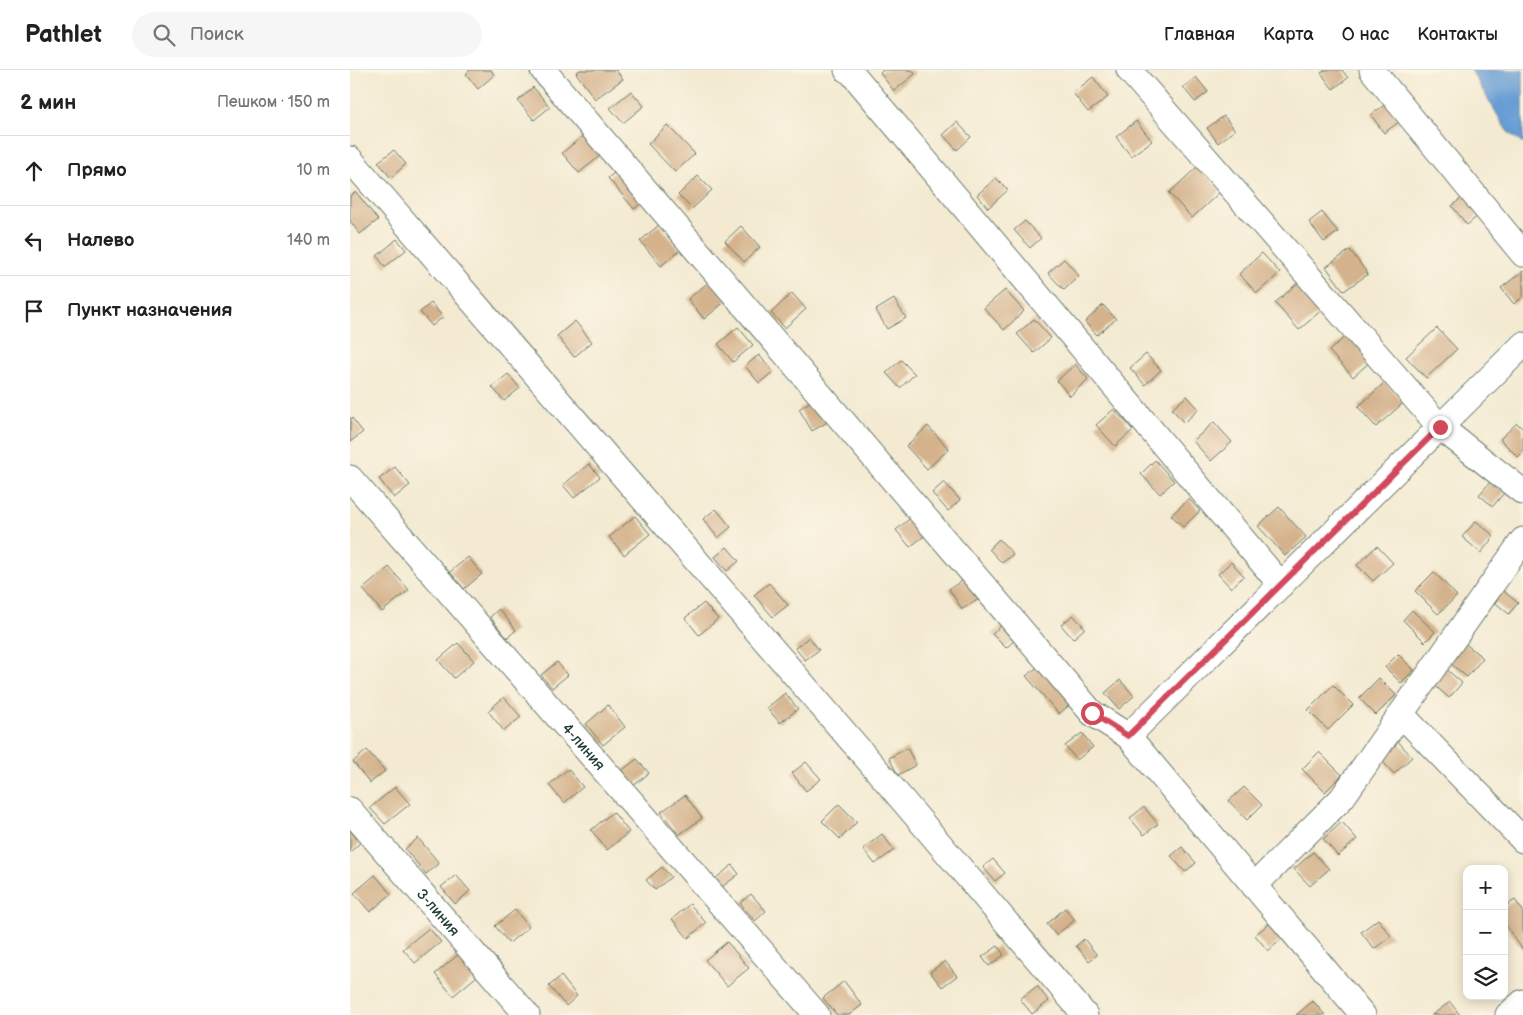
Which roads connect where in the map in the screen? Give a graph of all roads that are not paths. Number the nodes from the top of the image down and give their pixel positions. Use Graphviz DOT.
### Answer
graph roads {
  1 [pos="543,70"];
  2 [pos="847,70"];
  3 [pos="1130,70"];
  4 [pos="1372,70"];
  5 [pos="350,159"];
  6 [pos="1523,254"];
  7 [pos="1523,345"];
  8 [pos="1440,427"];
  9 [pos="350,478"];
  10 [pos="1523,492"];
  11 [pos="1523,540"];
  12 [pos="1281,585"];
  13 [pos="1401,714"];
  14 [pos="1128,736"];
  15 [pos="350,810"];
  16 [pos="1523,840"];
  17 [pos="1254,886"];
  18 [pos="1523,1002"];
  19 [pos="527,1015"];
  20 [pos="817,1015"];
  21 [pos="1084,1015"];
  22 [pos="1363,1015"];
  23 [pos="1508,1015"];
  1 -- 14 [label="street"];
  2 -- 12 [label="street"];
  3 -- 8 [label="street"];
  4 -- 6 [label="street"];
  5 -- 21 [label="street"];
  7 -- 8 [label="street"];
  8 -- 10 [label="street"];
  8 -- 12 [label="street"];
  9 -- 20 [label="street, 4-линия"];
  11 -- 13 [label="street"];
  12 -- 14 [label="street"];
  13 -- 16 [label="street"];
  13 -- 17 [label="street"];
  14 -- 17 [label="street"];
  15 -- 19 [label="street, 3-линия"];
  17 -- 22 [label="street"];
  18 -- 23 [label="street"];
}
